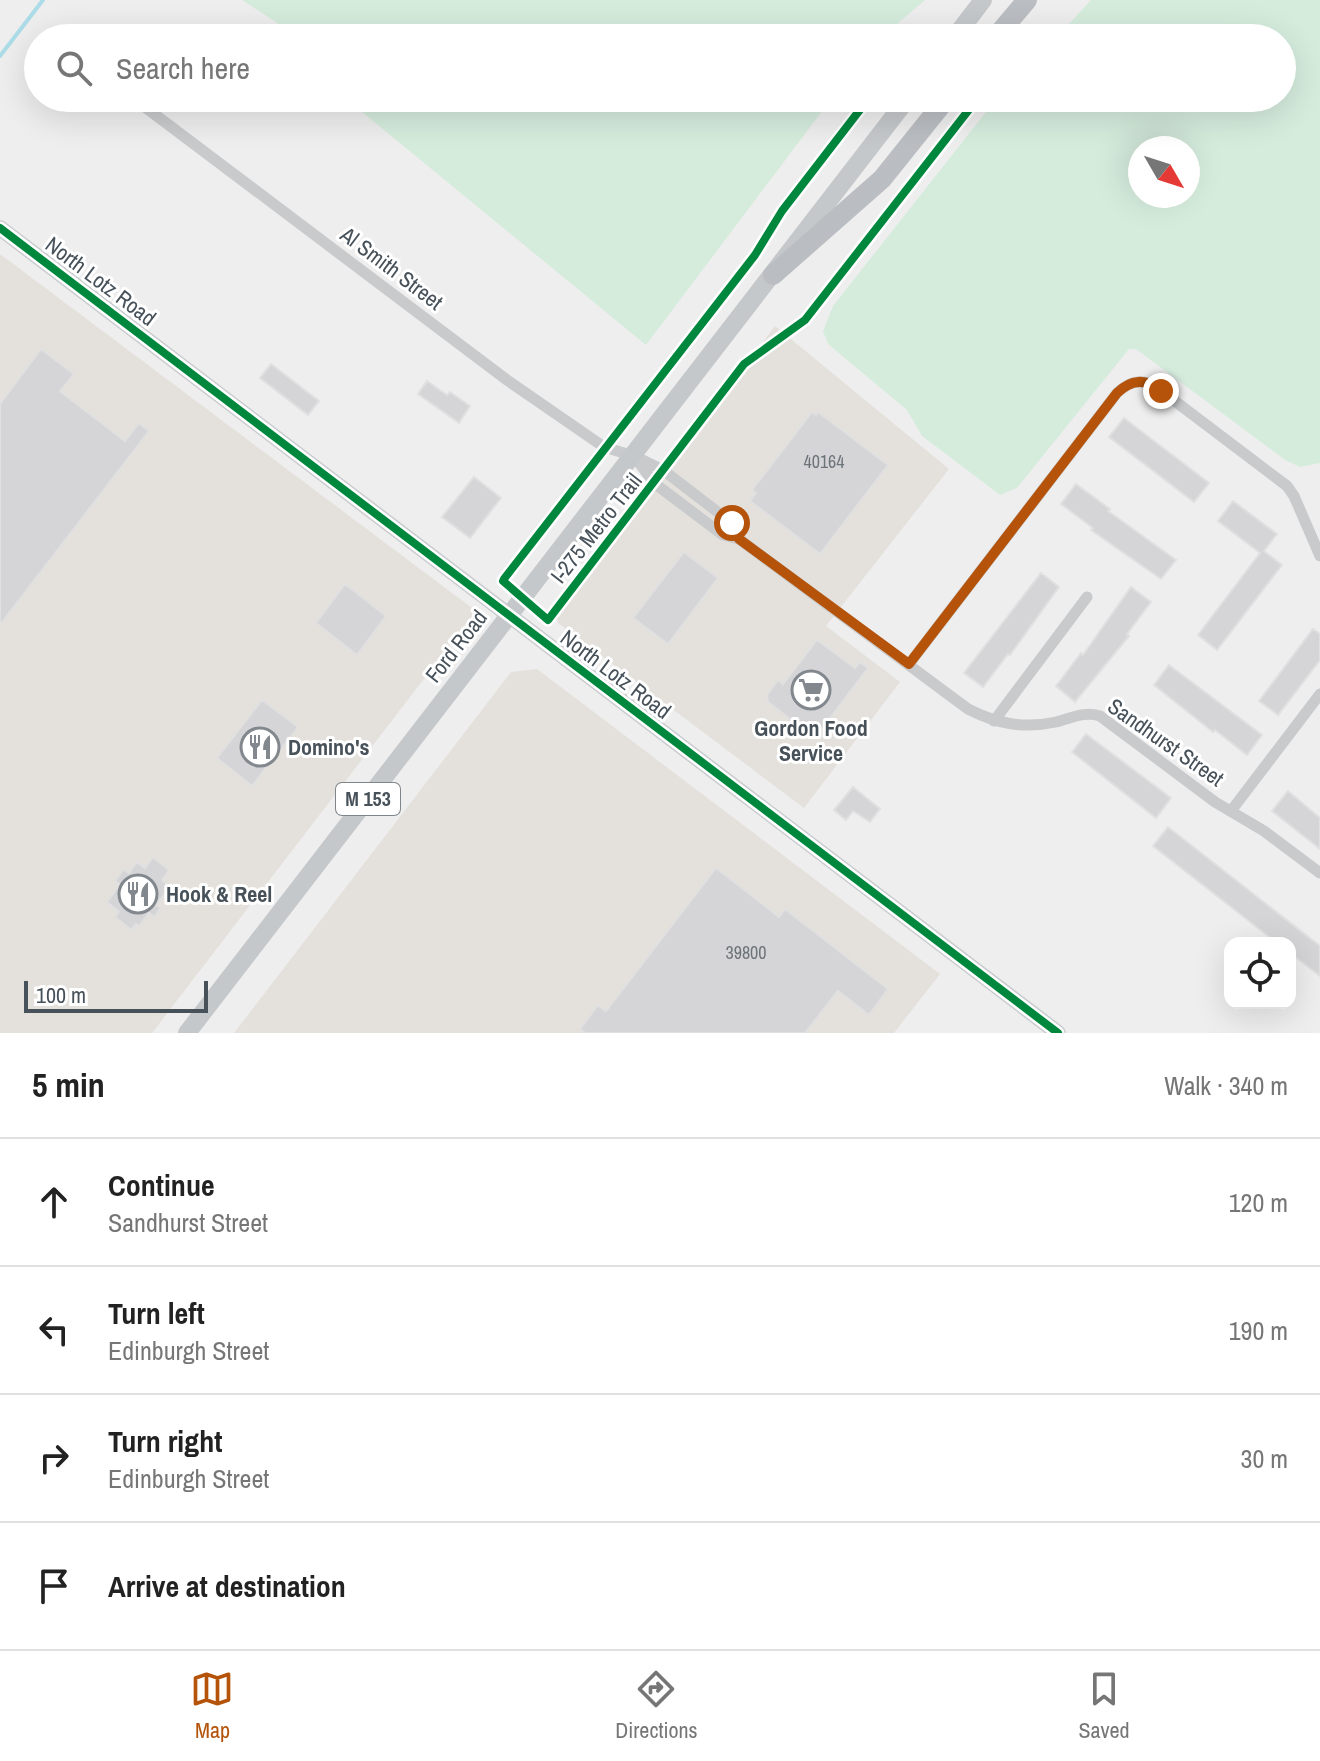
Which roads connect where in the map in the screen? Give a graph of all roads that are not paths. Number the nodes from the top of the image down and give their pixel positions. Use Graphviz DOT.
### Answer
graph roads {
  1 [pos="983,0"];
  2 [pos="1027,0"];
  3 [pos="965,24"];
  4 [pos="1007,24"];
  5 [pos="152,112"];
  6 [pos="897,112"];
  7 [pos="936,112"];
  8 [pos="0,228"];
  9 [pos="773,275"];
  10 [pos="634,456"];
  11 [pos="1320,556"];
  12 [pos="1087,597"];
  13 [pos="510,616"];
  14 [pos="909,664"];
  15 [pos="1320,694"];
  16 [pos="994,721"];
  17 [pos="1231,811"];
  18 [pos="1320,873"];
  19 [pos="187,1033"];
  20 [pos="1058,1033"];
  1 -- 3 [label="main road"];
  2 -- 4 [label="highway"];
  5 -- 10 [label="street, Al Smith Street"];
  6 -- 9 [label="main road, Ford Road / M 153"];
  7 -- 9 [label="highway"];
  8 -- 13 [label="street, North Lotz Road"];
  9 -- 10 [label="main road, Ford Road / M 153"];
  10 -- 13 [label="main road, Ford Road / M 153"];
  10 -- 14 [label="street, Sandhurst Street"];
  11 -- 14 [label="street"];
  12 -- 16 [label="street"];
  13 -- 19 [label="main road, Ford Road / M 153"];
  13 -- 20 [label="street, North Lotz Road"];
  14 -- 16 [label="street, Sandhurst Street"];
  15 -- 17 [label="street"];
  16 -- 17 [label="street, Sandhurst Street"];
  17 -- 18 [label="street, Sandhurst Street"];
}
